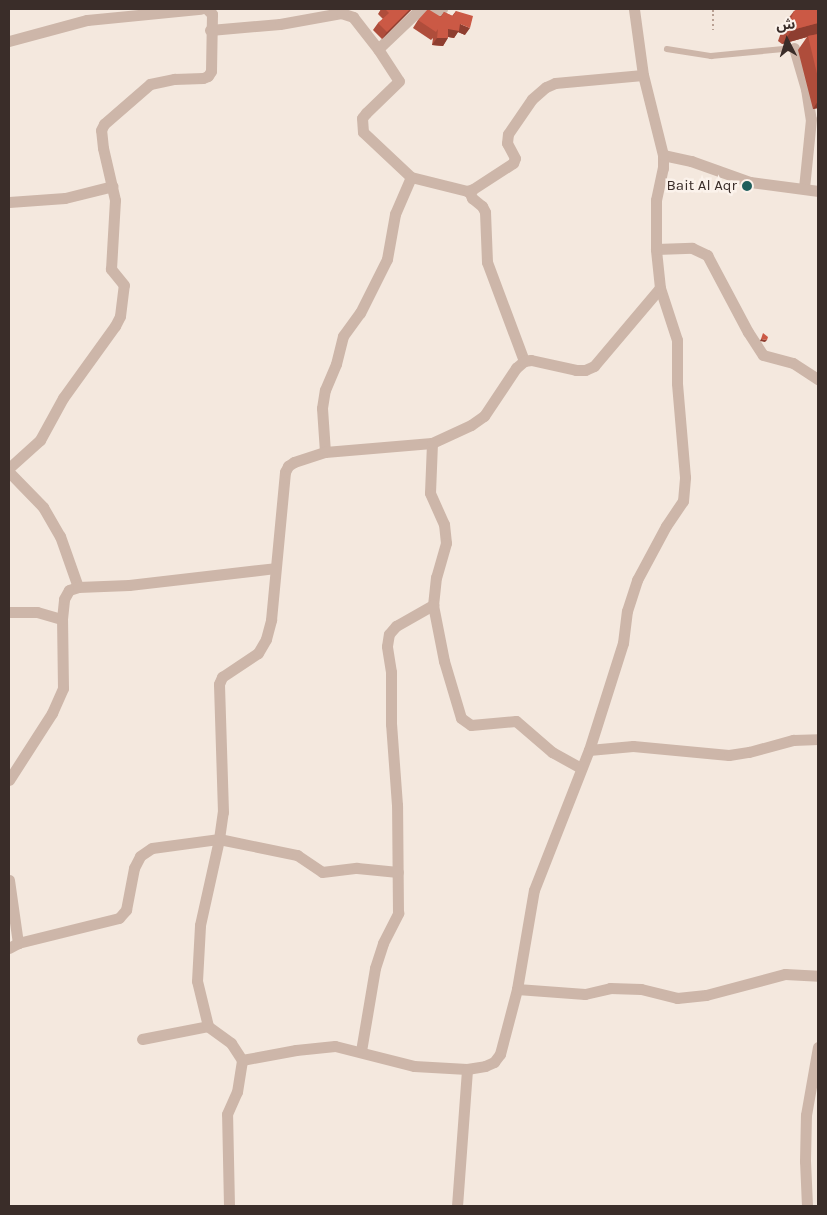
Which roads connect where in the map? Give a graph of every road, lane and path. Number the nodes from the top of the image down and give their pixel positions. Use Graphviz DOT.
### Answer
graph roads {
  1 [pos="200,9"];
  2 [pos="207,9"];
  3 [pos="442,9"];
  4 [pos="634,9"];
  5 [pos="713,9"];
  6 [pos="416,11"];
  7 [pos="210,30"];
  8 [pos="713,30"];
  9 [pos="9,41"];
  10 [pos="798,47"];
  11 [pos="378,49"];
  12 [pos="667,50"];
  13 [pos="643,75"];
  14 [pos="663,155"];
  15 [pos="411,177"];
  16 [pos="113,186"];
  17 [pos="804,188"];
  18 [pos="469,191"];
  19 [pos="818,191"];
  20 [pos="9,202"];
  21 [pos="656,249"];
  22 [pos="660,288"];
  23 [pos="524,361"];
  24 [pos="818,379"];
  25 [pos="432,443"];
  26 [pos="325,452"];
  27 [pos="9,468"];
  28 [pos="9,472"];
  29 [pos="275,568"];
  30 [pos="78,587"];
  31 [pos="433,605"];
  32 [pos="9,612"];
  33 [pos="62,619"];
  34 [pos="818,738"];
  35 [pos="589,750"];
  36 [pos="581,768"];
  37 [pos="9,780"];
  38 [pos="219,839"];
  39 [pos="398,872"];
  40 [pos="9,880"];
  41 [pos="13,946"];
  42 [pos="818,976"];
  43 [pos="517,989"];
  44 [pos="208,1026"];
  45 [pos="142,1039"];
  46 [pos="818,1047"];
  47 [pos="361,1051"];
  48 [pos="242,1060"];
  49 [pos="467,1069"];
  50 [pos="229,1206"];
  51 [pos="457,1206"];
  52 [pos="807,1206"];
  1 -- 9 [label="street"];
  2 -- 7 [label="street"];
  3 -- 6 [label="street"];
  4 -- 13 [label="street"];
  5 -- 8 [label="path"];
  6 -- 11 [label="street"];
  7 -- 11 [label="street"];
  7 -- 16 [label="street"];
  10 -- 12 [label="lane"];
  10 -- 17 [label="street"];
  11 -- 15 [label="street"];
  13 -- 14 [label="street"];
  13 -- 18 [label="street"];
  14 -- 17 [label="street"];
  14 -- 21 [label="street"];
  15 -- 18 [label="street"];
  15 -- 26 [label="street"];
  16 -- 20 [label="street"];
  16 -- 27 [label="street"];
  17 -- 19 [label="street"];
  18 -- 23 [label="street"];
  21 -- 22 [label="street"];
  21 -- 24 [label="street"];
  22 -- 23 [label="street"];
  22 -- 35 [label="street"];
  23 -- 25 [label="street"];
  25 -- 26 [label="street"];
  25 -- 31 [label="street"];
  26 -- 29 [label="street"];
  28 -- 30 [label="street"];
  29 -- 30 [label="street"];
  29 -- 38 [label="street"];
  30 -- 33 [label="street"];
  31 -- 36 [label="street"];
  31 -- 39 [label="street"];
  32 -- 33 [label="street"];
  33 -- 37 [label="street"];
  34 -- 35 [label="street"];
  35 -- 36 [label="street"];
  36 -- 43 [label="street"];
  38 -- 39 [label="street"];
  38 -- 41 [label="street"];
  38 -- 44 [label="street"];
  39 -- 47 [label="street"];
  40 -- 41 [label="street"];
  42 -- 43 [label="street"];
  43 -- 49 [label="street"];
  44 -- 45 [label="street"];
  44 -- 48 [label="street"];
  46 -- 52 [label="street"];
  47 -- 48 [label="street"];
  47 -- 49 [label="street"];
  48 -- 50 [label="street"];
  49 -- 51 [label="street"];
}
